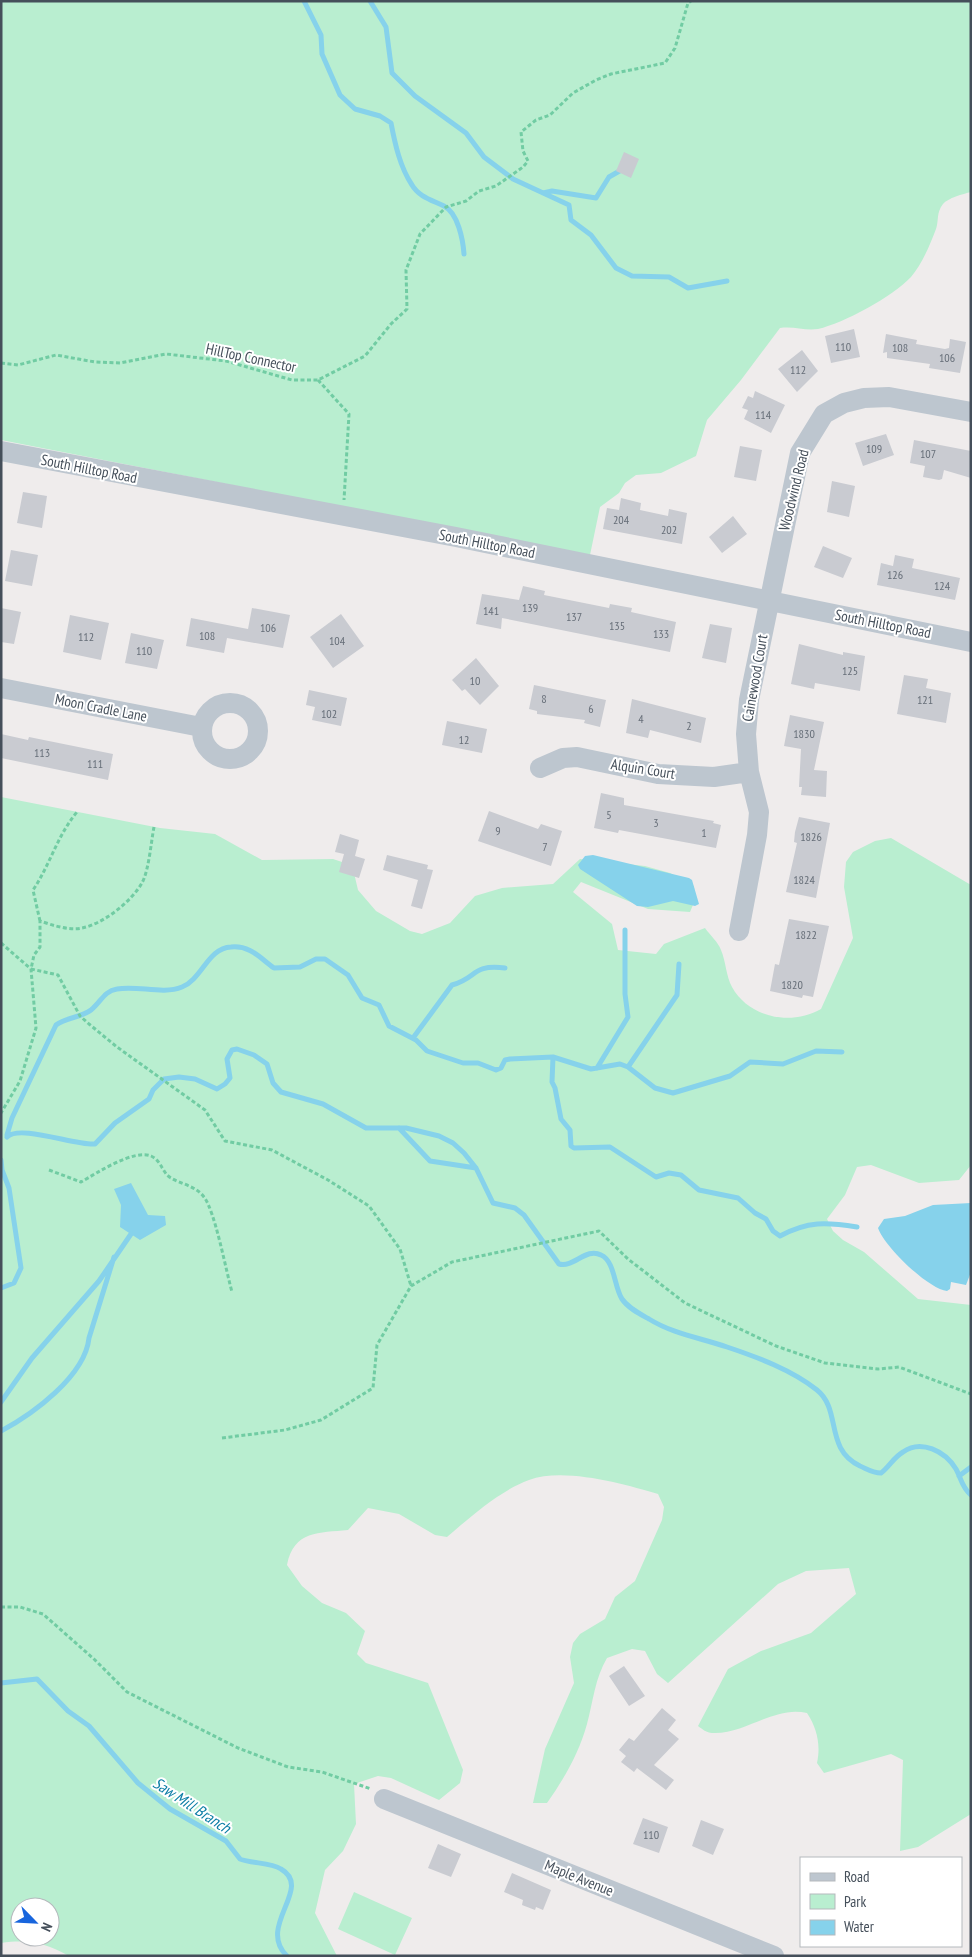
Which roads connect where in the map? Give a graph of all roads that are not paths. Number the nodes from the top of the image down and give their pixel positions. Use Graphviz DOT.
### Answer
graph roads {
  1 [pos="971,412"];
  2 [pos="1,451"];
  3 [pos="770,601"];
  4 [pos="971,642"];
  5 [pos="1,688"];
  6 [pos="201,727"];
  7 [pos="540,768"];
  8 [pos="749,772"];
  9 [pos="739,931"];
  10 [pos="380,1795"];
  11 [pos="774,1956"];
  1 -- 3 [label="street, Woodwind Road"];
  2 -- 3 [label="street, South Hilltop Road"];
  3 -- 4 [label="street, South Hilltop Road"];
  3 -- 8 [label="street, Cainewood Court"];
  5 -- 6 [label="street, Moon Cradle Lane"];
  7 -- 8 [label="street, Alquin Court"];
  8 -- 9 [label="street, Cainewood Court"];
  10 -- 11 [label="street, Maple Avenue"];
}
